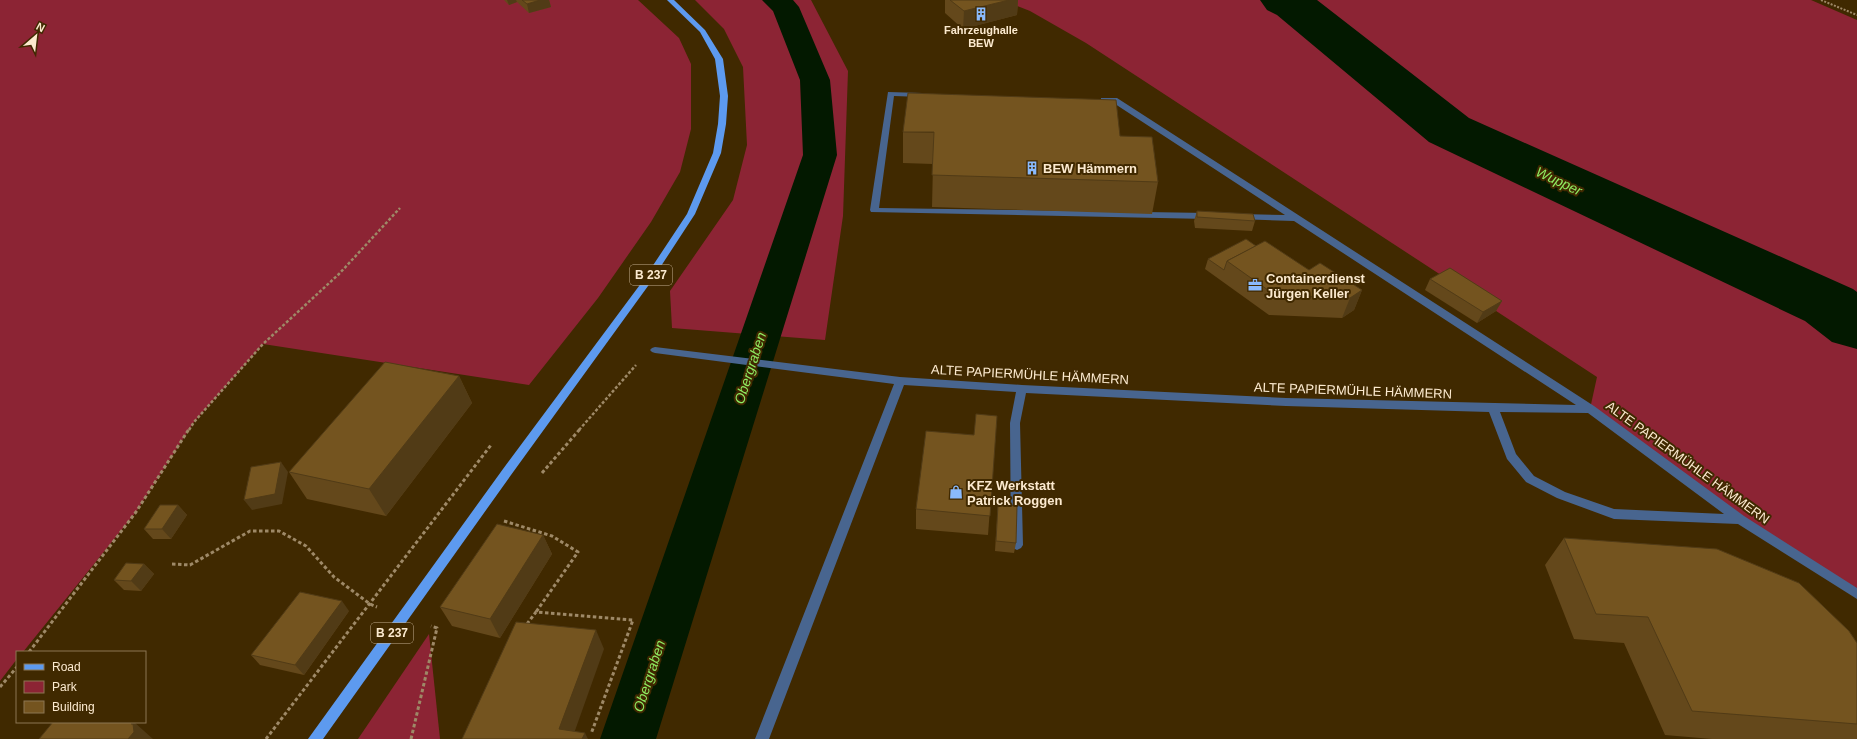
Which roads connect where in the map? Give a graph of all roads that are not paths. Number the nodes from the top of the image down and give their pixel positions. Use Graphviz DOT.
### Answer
graph roads {
  1 [pos="670,0"];
  2 [pos="931,95"];
  3 [pos="1098,100"];
  4 [pos="1215,216"];
  5 [pos="1231,217"];
  6 [pos="1294,218"];
  7 [pos="655,350"];
  8 [pos="900,380"];
  9 [pos="1022,389"];
  10 [pos="1493,408"];
  11 [pos="1590,409"];
  12 [pos="1740,519"];
  13 [pos="1017,544"];
  14 [pos="1857,594"];
  15 [pos="315,739"];
  16 [pos="762,739"];
  1 -- 15 [label="main road, B 237"];
  2 -- 4 [label="lane"];
  3 -- 6 [label="lane"];
  5 -- 6 [label="lane"];
  6 -- 11 [label="lane"];
  7 -- 8 [label="lane, ALTE PAPIERMÜHLE HÄMMERN"];
  8 -- 9 [label="lane, ALTE PAPIERMÜHLE HÄMMERN"];
  8 -- 16 [label="lane"];
  9 -- 10 [label="lane, ALTE PAPIERMÜHLE HÄMMERN"];
  9 -- 13 [label="lane"];
  10 -- 11 [label="lane, ALTE PAPIERMÜHLE HÄMMERN"];
  10 -- 12 [label="lane"];
  11 -- 12 [label="lane, ALTE PAPIERMÜHLE HÄMMERN"];
  12 -- 14 [label="lane, ALTE PAPIERMÜHLE HÄMMERN"];
}
